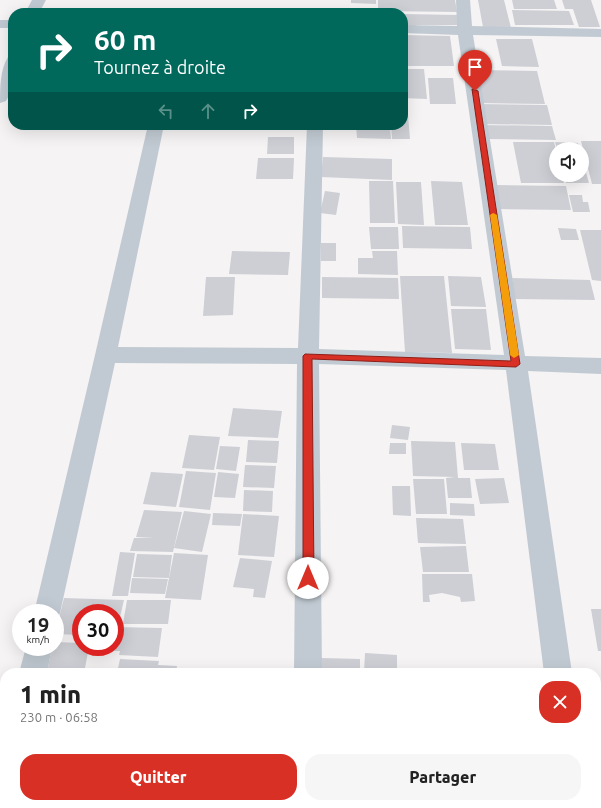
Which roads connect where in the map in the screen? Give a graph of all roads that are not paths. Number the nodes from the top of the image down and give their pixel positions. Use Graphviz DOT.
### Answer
graph roads {
  1 [pos="463,0"];
  2 [pos="408,29"];
  3 [pos="465,30"];
  4 [pos="601,33"];
  5 [pos="8,75"];
  6 [pos="0,98"];
  7 [pos="155,130"];
  8 [pos="315,130"];
  9 [pos="106,355"];
  10 [pos="308,356"];
  11 [pos="516,364"];
  12 [pos="601,366"];
  13 [pos="49,604"];
  14 [pos="37,656"];
  15 [pos="34,668"];
  16 [pos="308,668"];
  17 [pos="557,668"];
  1 -- 3 [label="street"];
  2 -- 3 [label="street"];
  3 -- 4 [label="street"];
  3 -- 11 [label="street"];
  5 -- 6 [label="street"];
  7 -- 9 [label="street"];
  8 -- 10 [label="street"];
  9 -- 10 [label="street"];
  9 -- 13 [label="street"];
  10 -- 11 [label="street"];
  10 -- 16 [label="street"];
  11 -- 12 [label="street"];
  11 -- 17 [label="street"];
  14 -- 15 [label="street"];
}
